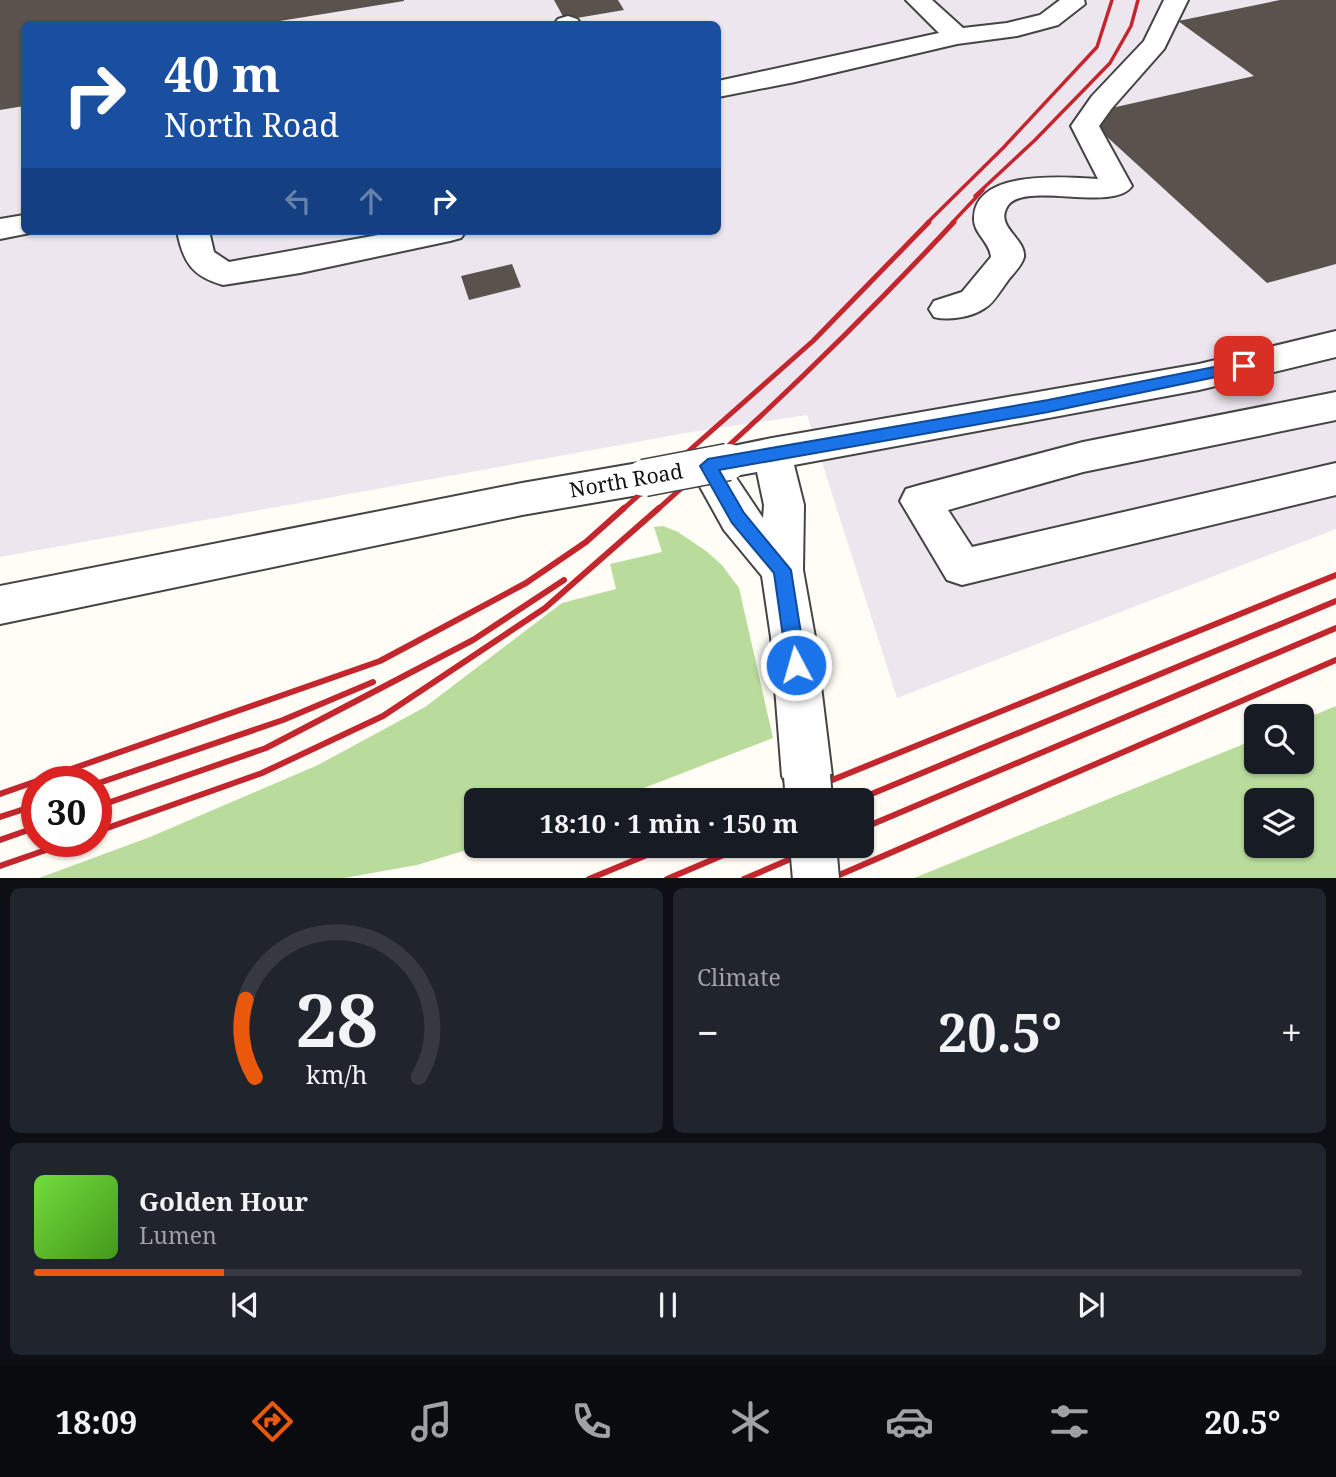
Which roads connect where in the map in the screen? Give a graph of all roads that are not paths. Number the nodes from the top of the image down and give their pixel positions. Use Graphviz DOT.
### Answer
graph roads {
  1 [pos="918,0"];
  2 [pos="1072,0"];
  3 [pos="1176,0"];
  4 [pos="957,36"];
  5 [pos="721,88"];
  6 [pos="21,226"];
  7 [pos="0,229"];
  8 [pos="194,235"];
  9 [pos="431,235"];
  10 [pos="946,309"];
  11 [pos="1336,344"];
  12 [pos="1048,406"];
  13 [pos="1329,418"];
  14 [pos="772,453"];
  15 [pos="1083,457"];
  16 [pos="716,468"];
  17 [pos="1336,479"];
  18 [pos="782,570"];
  19 [pos="0,605"];
  20 [pos="808,788"];
  21 [pos="814,858"];
  22 [pos="816,878"];
  1 -- 4 [label="street"];
  2 -- 4 [label="street"];
  3 -- 10 [label="street"];
  4 -- 5 [label="street"];
  6 -- 7 [label="street"];
  8 -- 9 [label="street"];
  11 -- 12 [label="street, North Road"];
  12 -- 14 [label="street, North Road"];
  12 -- 15 [label="street"];
  13 -- 15 [label="street"];
  14 -- 16 [label="street, North Road"];
  14 -- 18 [label="street"];
  15 -- 17 [label="street"];
  16 -- 18 [label="street"];
  16 -- 19 [label="street, North Road, bridge"];
  18 -- 20 [label="street"];
  21 -- 22 [label="street, bridge"];
}
